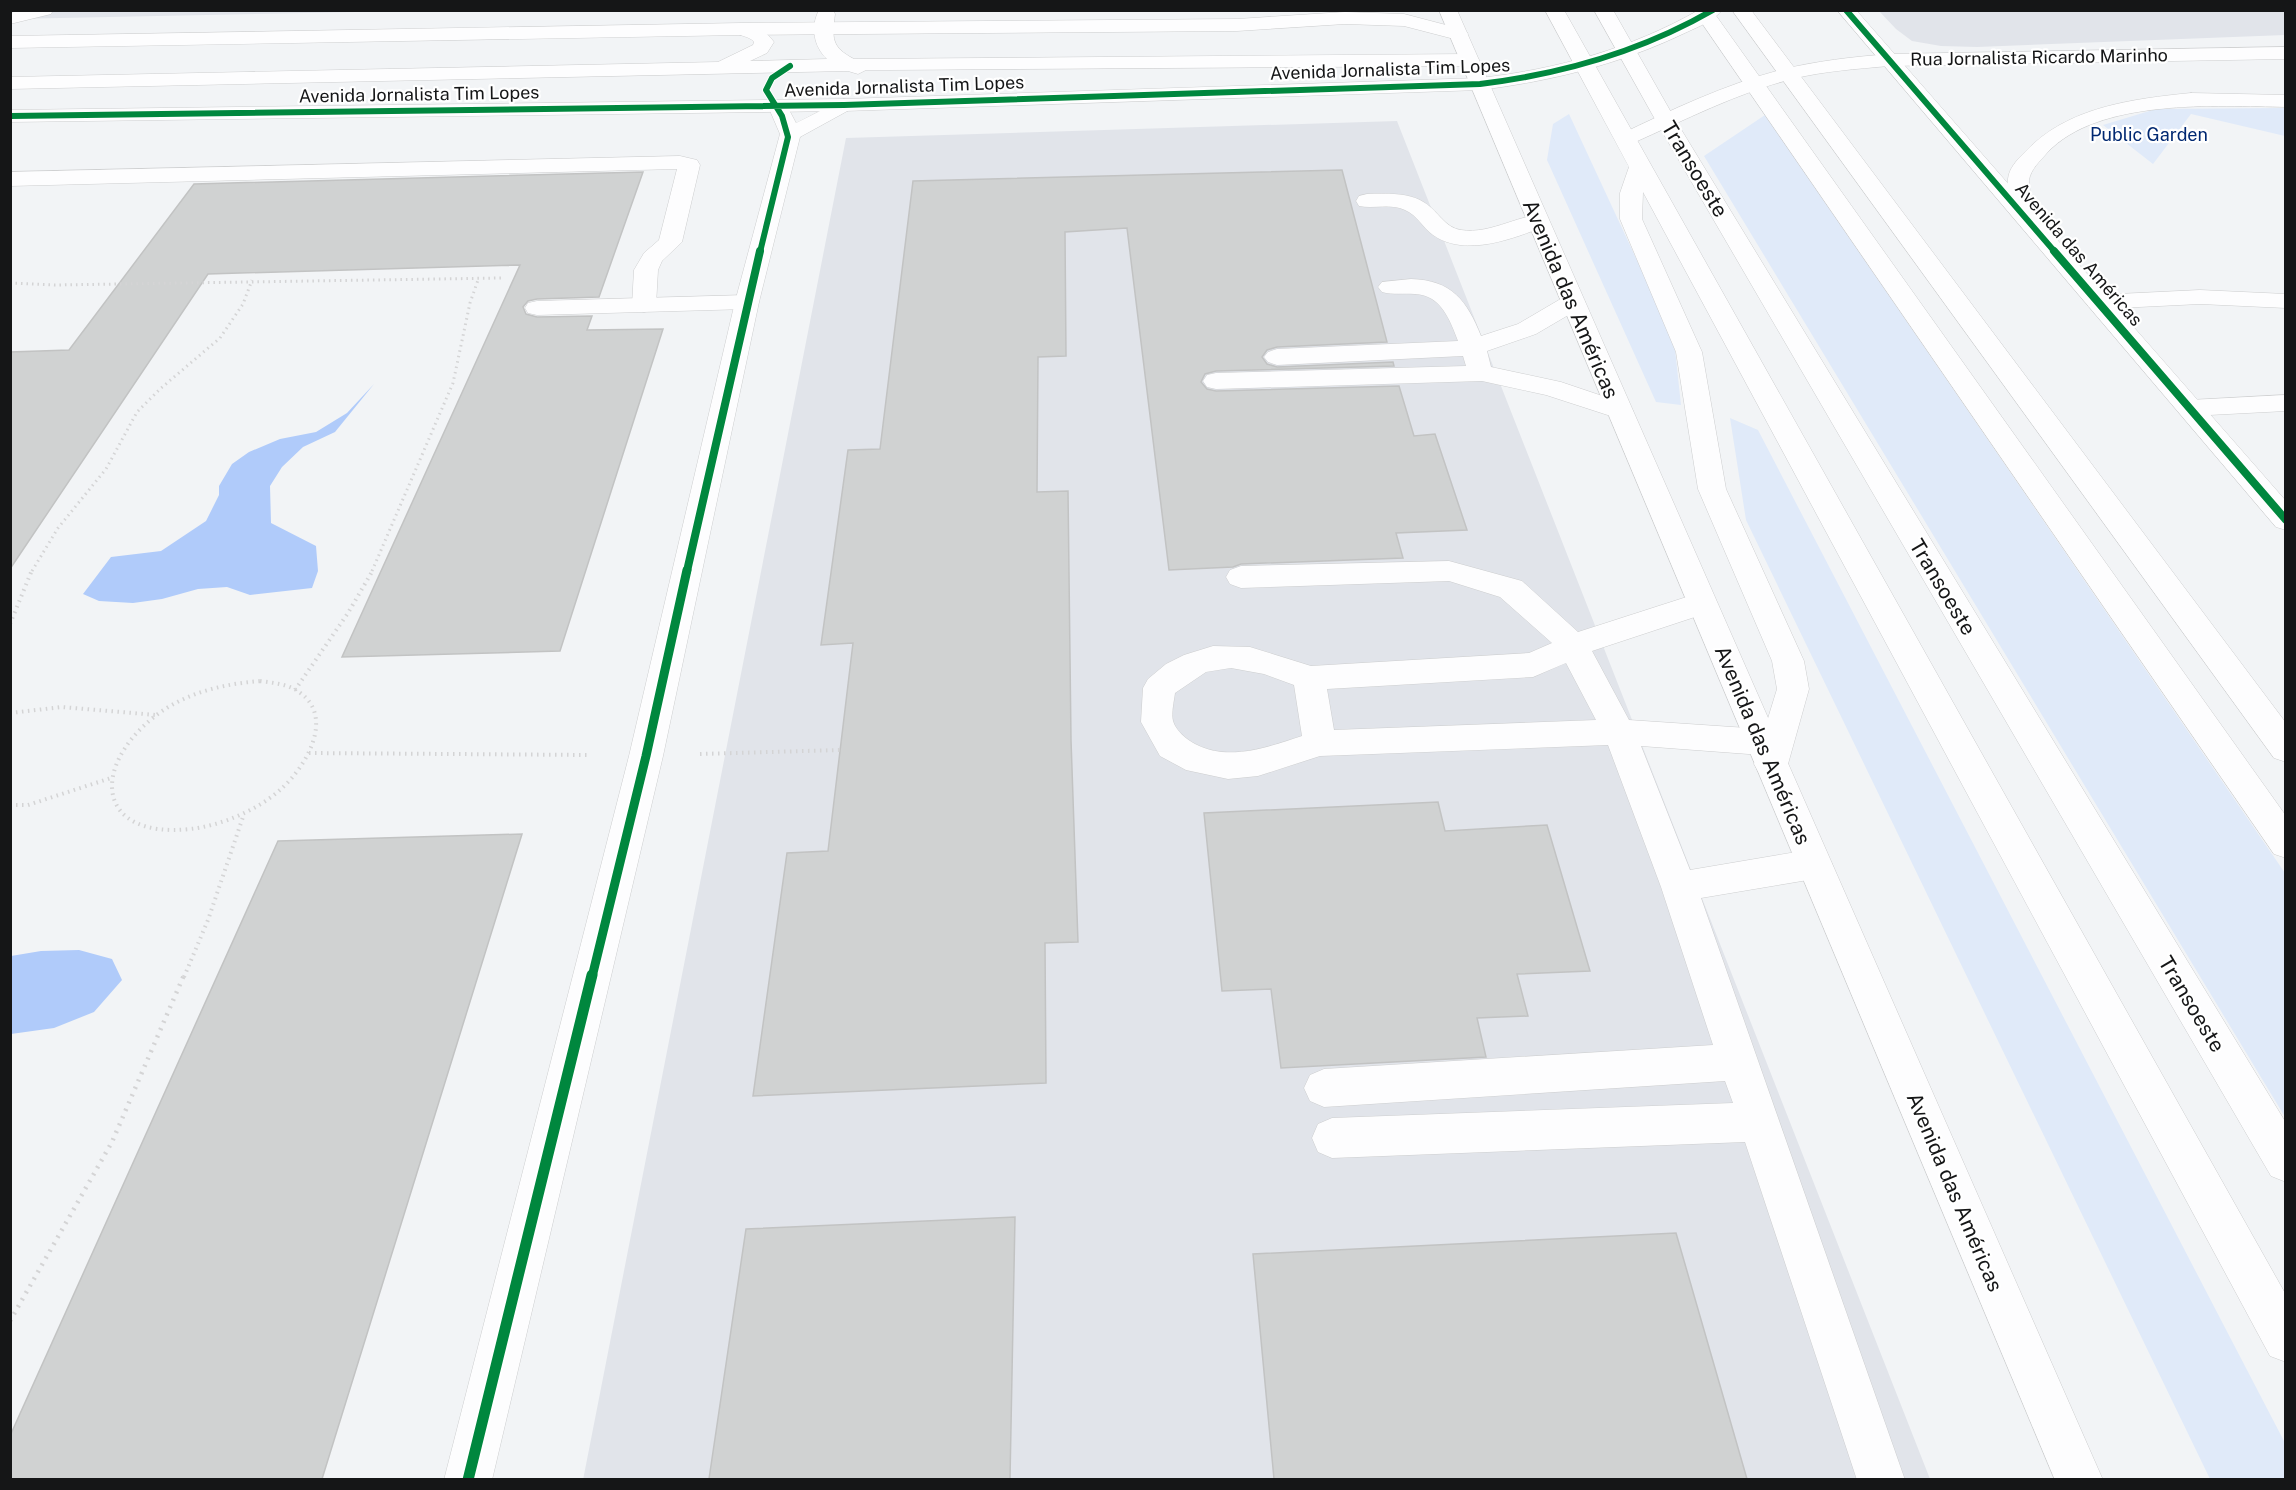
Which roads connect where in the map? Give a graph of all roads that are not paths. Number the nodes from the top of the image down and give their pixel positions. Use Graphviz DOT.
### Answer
graph roads {
  1 [pos="44,10"];
  2 [pos="756,10"];
  3 [pos="1375,10"];
  4 [pos="1449,10"];
  5 [pos="1554,10"];
  6 [pos="1603,10"];
  7 [pos="1741,10"];
  8 [pos="1846,10"];
  9 [pos="1707,12"];
  10 [pos="640,13"];
  11 [pos="584,14"];
  12 [pos="473,15"];
  13 [pos="1345,18"];
  14 [pos="10,19"];
  15 [pos="824,22"];
  16 [pos="741,29"];
  17 [pos="454,34"];
  18 [pos="1458,34"];
  19 [pos="10,42"];
  20 [pos="1626,51"];
  21 [pos="2286,53"];
  22 [pos="1469,60"];
  23 [pos="1888,60"];
  24 [pos="1273,63"];
  25 [pos="1584,64"];
  26 [pos="850,65"];
  27 [pos="790,66"];
  28 [pos="719,68"];
  29 [pos="1790,74"];
  30 [pos="10,83"];
  31 [pos="1480,84"];
  32 [pos="1753,84"];
  33 [pos="1285,90"];
  34 [pos="2286,101"];
  35 [pos="844,105"];
  36 [pos="10,116"];
  37 [pos="784,120"];
  38 [pos="1666,121"];
  39 [pos="1634,152"];
  40 [pos="10,179"];
  41 [pos="1367,201"];
  42 [pos="2028,220"];
  43 [pos="1538,221"];
  44 [pos="1390,287"];
  45 [pos="2286,301"];
  46 [pos="747,302"];
  47 [pos="1573,302"];
  48 [pos="2098,302"];
  49 [pos="644,305"];
  50 [pos="537,308"];
  51 [pos="1472,348"];
  52 [pos="1482,372"];
  53 [pos="2286,403"];
  54 [pos="2190,408"];
  55 [pos="1620,411"];
  56 [pos="2286,520"];
  57 [pos="1241,577"];
  58 [pos="1702,603"];
  59 [pos="1573,646"];
  60 [pos="1309,678"];
  61 [pos="1619,732"];
  62 [pos="1320,743"];
  63 [pos="2286,749"];
  64 [pos="1767,753"];
  65 [pos="2286,844"];
  66 [pos="1815,864"];
  67 [pos="1679,887"];
  68 [pos="1738,1062"];
  69 [pos="1323,1088"];
  70 [pos="1758,1122"];
  71 [pos="1332,1138"];
  72 [pos="2286,1162"];
  73 [pos="2286,1340"];
  74 [pos="2074,1477"];
  75 [pos="468,1479"];
  76 [pos="1881,1479"];
  1 -- 14 [label="main road"];
  2 -- 15 [label="main road"];
  3 -- 13 [label="main road"];
  4 -- 18 [label="main road, Avenida das Américas"];
  5 -- 25 [label="main road"];
  6 -- 20 [label="main road, Transoeste"];
  7 -- 29 [label="main road"];
  8 -- 23 [label="main road, Avenida das Américas"];
  9 -- 20 [label="main road, Avenida Jornalista Tim Lopes"];
  9 -- 32 [label="main road"];
  10 -- 11 [label="main road"];
  12 -- 17 [label="main road"];
  13 -- 15 [label="main road"];
  13 -- 18 [label="main road"];
  15 -- 16 [label="main road"];
  15 -- 26 [label="main road"];
  16 -- 17 [label="main road"];
  16 -- 28 [label="main road"];
  17 -- 19 [label="main road"];
  18 -- 22 [label="main road, Avenida das Américas"];
  20 -- 25 [label="main road, Avenida Jornalista Tim Lopes"];
  20 -- 38 [label="main road, Transoeste"];
  21 -- 23 [label="main road, Rua Jornalista Ricardo Marinho"];
  22 -- 24 [label="main road, Avenida Jornalista Tim Lopes"];
  22 -- 31 [label="main road, Avenida das Américas"];
  23 -- 29 [label="main road, Rua Jornalista Ricardo Marinho"];
  23 -- 42 [label="main road, Avenida das Américas"];
  24 -- 26 [label="main road, Avenida Jornalista Tim Lopes"];
  24 -- 33 [label="main road"];
  25 -- 31 [label="main road, Avenida Jornalista Tim Lopes"];
  25 -- 39 [label="main road"];
  26 -- 27 [label="main road, Avenida Jornalista Tim Lopes"];
  26 -- 35 [label="main road"];
  27 -- 28 [label="main road, Avenida Jornalista Tim Lopes"];
  27 -- 37 [label="main road"];
  28 -- 30 [label="main road, Avenida Jornalista Tim Lopes"];
  29 -- 32 [label="main road, Rua Jornalista Ricardo Marinho"];
  29 -- 63 [label="main road"];
  31 -- 33 [label="main road, Avenida Jornalista Tim Lopes"];
  31 -- 43 [label="main road, Avenida das Américas"];
  32 -- 38 [label="main road, Rua Jornalista Ricardo Marinho"];
  32 -- 65 [label="main road"];
  33 -- 35 [label="main road, Avenida Jornalista Tim Lopes"];
  34 -- 42 [label="main road"];
  35 -- 37 [label="main road"];
  35 -- 37 [label="main road, Avenida Jornalista Tim Lopes"];
  36 -- 37 [label="main road, Avenida Jornalista Tim Lopes"];
  37 -- 46 [label="main road"];
  38 -- 39 [label="main road, Rua Jornalista Ricardo Marinho"];
  38 -- 72 [label="main road, Transoeste"];
  39 -- 64 [label="main road"];
  39 -- 73 [label="main road"];
  40 -- 49 [label="main road"];
  41 -- 43 [label="main road"];
  42 -- 48 [label="main road, Avenida das Américas"];
  43 -- 47 [label="main road, Avenida das Américas"];
  44 -- 51 [label="main road"];
  45 -- 48 [label="main road"];
  46 -- 49 [label="main road"];
  46 -- 75 [label="main road"];
  47 -- 51 [label="main road"];
  47 -- 55 [label="main road, Avenida das Américas"];
  48 -- 54 [label="main road, Avenida das Américas"];
  49 -- 50 [label="main road"];
  51 -- 52 [label="main road"];
  51 -- 52 [label="main road"];
  52 -- 55 [label="main road"];
  53 -- 54 [label="main road"];
  54 -- 56 [label="main road, Avenida das Américas"];
  55 -- 58 [label="main road, Avenida das Américas"];
  57 -- 59 [label="main road"];
  58 -- 59 [label="main road"];
  58 -- 64 [label="main road, Avenida das Américas"];
  59 -- 60 [label="main road"];
  59 -- 61 [label="main road"];
  60 -- 62 [label="main road"];
  60 -- 62 [label="main road"];
  61 -- 62 [label="main road"];
  61 -- 64 [label="main road"];
  61 -- 67 [label="main road"];
  64 -- 66 [label="main road, Avenida das Américas"];
  66 -- 67 [label="main road"];
  66 -- 74 [label="main road, Avenida das Américas"];
  67 -- 68 [label="main road"];
  68 -- 69 [label="main road"];
  68 -- 70 [label="main road"];
  70 -- 71 [label="main road"];
  70 -- 76 [label="main road"];
}
